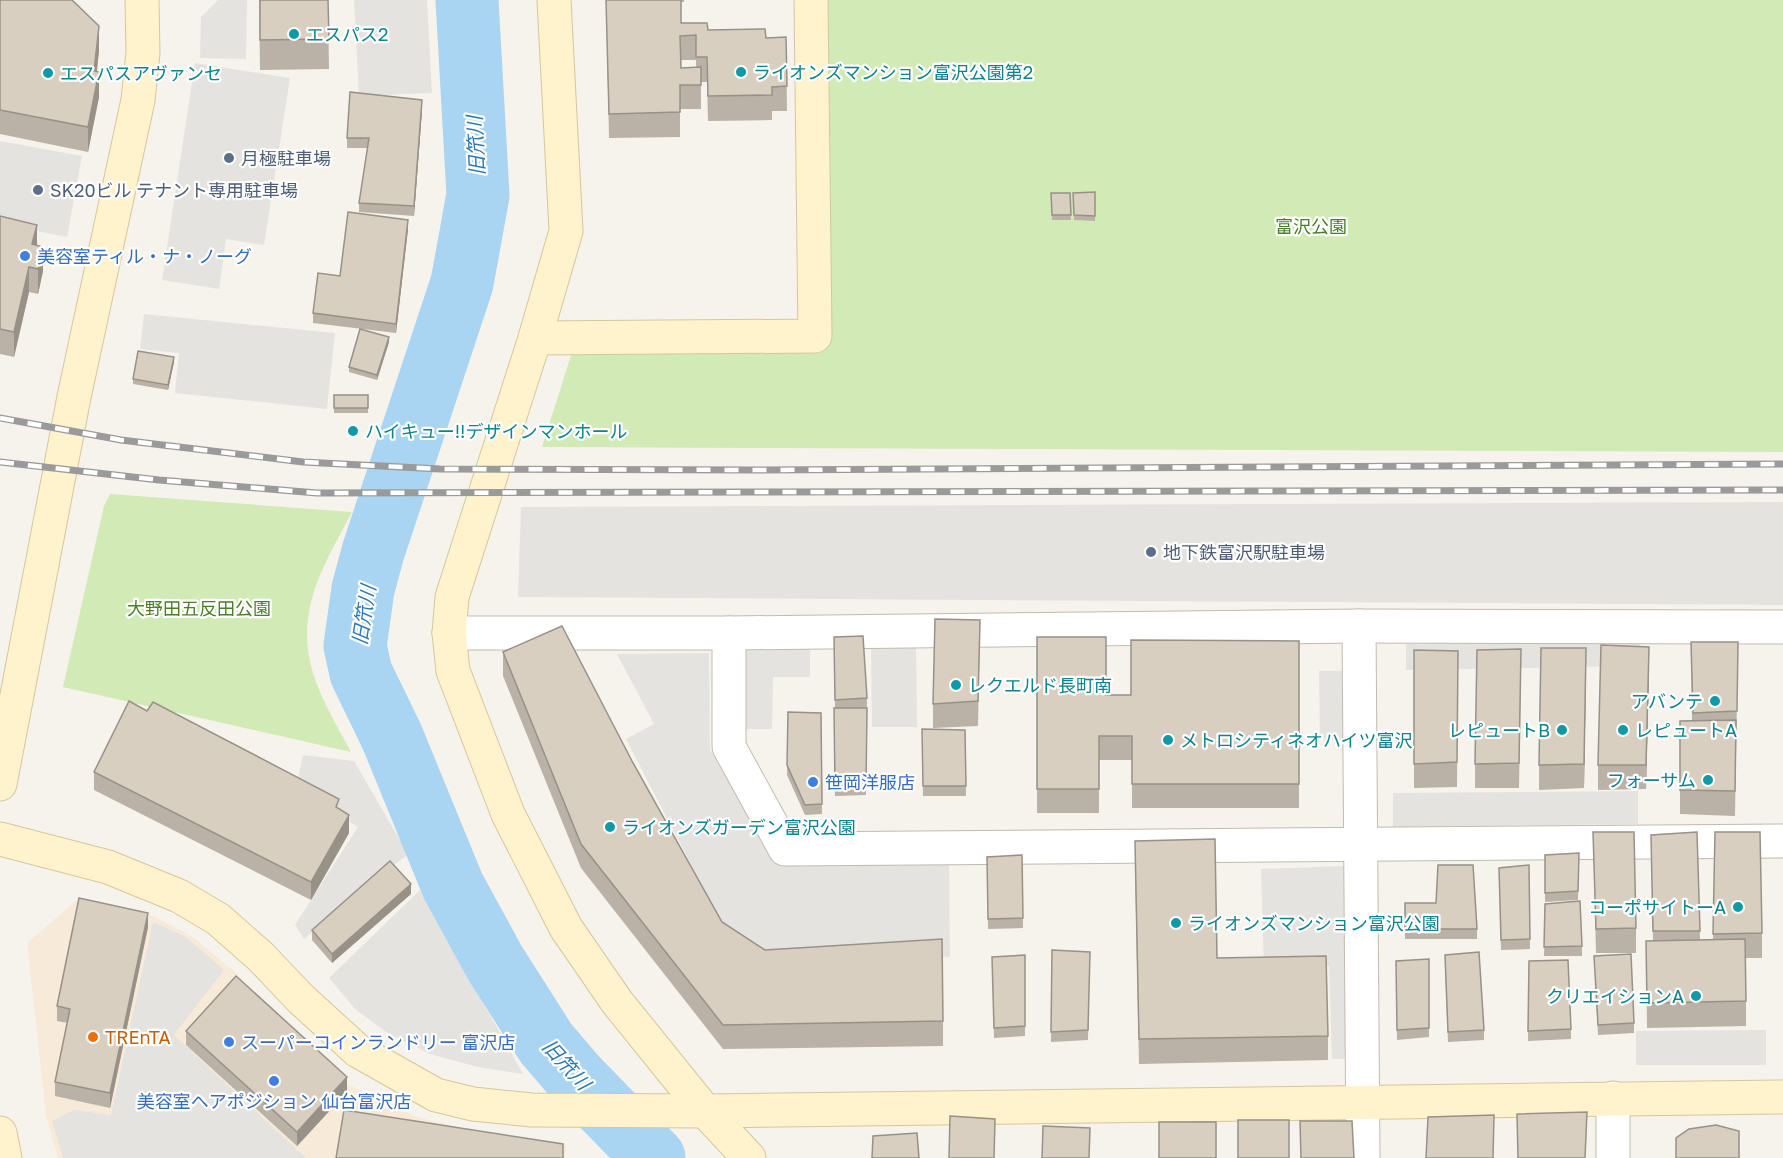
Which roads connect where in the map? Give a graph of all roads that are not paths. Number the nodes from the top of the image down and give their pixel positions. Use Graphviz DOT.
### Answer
graph roads {
  1 [pos="142,0"];
  2 [pos="554,0"];
  3 [pos="811,0"];
  4 [pos="535,338"];
  5 [pos="1359,626"];
  6 [pos="1783,627"];
  7 [pos="449,633"];
  8 [pos="729,633"];
  9 [pos="0,784"];
  10 [pos="0,839"];
  11 [pos="1783,841"];
  12 [pos="1361,845"];
  13 [pos="1783,1097"];
  14 [pos="1613,1098"];
  15 [pos="1363,1102"];
  16 [pos="705,1111"];
  17 [pos="0,1133"];
  18 [pos="5,1158"];
  19 [pos="749,1158"];
  20 [pos="1363,1158"];
  21 [pos="1613,1158"];
  1 -- 9 [label="street"];
  2 -- 4 [label="street"];
  3 -- 4 [label="street"];
  4 -- 7 [label="street"];
  5 -- 6 [label="street"];
  5 -- 8 [label="street"];
  5 -- 12 [label="street"];
  7 -- 8 [label="street"];
  7 -- 16 [label="street"];
  8 -- 12 [label="street"];
  10 -- 16 [label="street"];
  11 -- 12 [label="street"];
  12 -- 15 [label="street"];
  13 -- 14 [label="street"];
  14 -- 15 [label="street"];
  14 -- 21 [label="street"];
  15 -- 16 [label="street"];
  15 -- 20 [label="street"];
  16 -- 19 [label="street"];
  17 -- 18 [label="street"];
}
